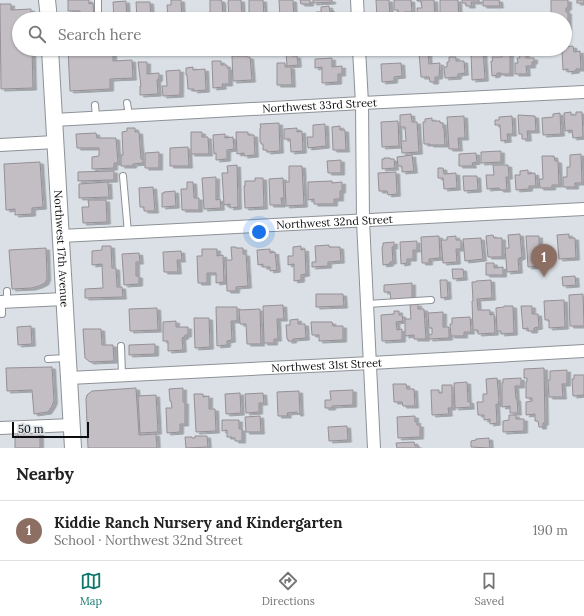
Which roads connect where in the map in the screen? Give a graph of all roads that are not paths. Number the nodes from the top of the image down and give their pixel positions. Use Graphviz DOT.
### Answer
graph roads {
  1 [pos="48,0"];
  2 [pos="98,0"];
  3 [pos="357,0"];
  4 [pos="49,12"];
  5 [pos="98,12"];
  6 [pos="358,12"];
  7 [pos="50,56"];
  8 [pos="359,56"];
  9 [pos="584,92"];
  10 [pos="127,103"];
  11 [pos="362,103"];
  12 [pos="95,105"];
  13 [pos="128,115"];
  14 [pos="96,117"];
  15 [pos="54,120"];
  16 [pos="55,142"];
  17 [pos="0,145"];
  18 [pos="123,176"];
  19 [pos="584,209"];
  20 [pos="363,221"];
  21 [pos="128,233"];
  22 [pos="61,236"];
  23 [pos="64,299"];
  24 [pos="431,300"];
  25 [pos="4,302"];
  26 [pos="368,304"];
  27 [pos="121,346"];
  28 [pos="584,351"];
  29 [pos="68,358"];
  30 [pos="48,359"];
  31 [pos="370,363"];
  32 [pos="122,375"];
  33 [pos="69,378"];
  34 [pos="72,425"];
  35 [pos="0,428"];
  36 [pos="73,448"];
  37 [pos="374,448"];
  1 -- 4 [label="main road"];
  2 -- 5 [label="lane"];
  3 -- 6 [label="street"];
  7 -- 15 [label="main road, Northwest 17th Avenue"];
  8 -- 11 [label="street"];
  9 -- 11 [label="street, Northwest 33rd Street"];
  10 -- 13 [label="lane"];
  11 -- 13 [label="street, Northwest 33rd Street"];
  11 -- 20 [label="street"];
  12 -- 14 [label="lane"];
  13 -- 14 [label="street, Northwest 33rd Street"];
  14 -- 15 [label="street, Northwest 33rd Street"];
  15 -- 16 [label="main road, Northwest 17th Avenue"];
  16 -- 17 [label="street"];
  16 -- 22 [label="main road, Northwest 17th Avenue"];
  18 -- 21 [label="lane"];
  19 -- 20 [label="street, Northwest 32nd Street"];
  20 -- 21 [label="street, Northwest 32nd Street"];
  20 -- 26 [label="street"];
  21 -- 22 [label="street, Northwest 32nd Street"];
  22 -- 23 [label="main road, Northwest 17th Avenue"];
  23 -- 25 [label="street"];
  23 -- 29 [label="main road, Northwest 17th Avenue"];
  24 -- 26 [label="lane"];
  26 -- 31 [label="street"];
  27 -- 32 [label="lane"];
  28 -- 31 [label="street, Northwest 31st Street"];
  29 -- 30 [label="lane"];
  29 -- 33 [label="main road, Northwest 17th Avenue"];
  31 -- 32 [label="street, Northwest 31st Street"];
  31 -- 37 [label="street"];
  32 -- 33 [label="street, Northwest 31st Street"];
  33 -- 34 [label="main road, Northwest 17th Avenue"];
  34 -- 35 [label="street"];
  34 -- 36 [label="main road, Northwest 17th Avenue"];
}
